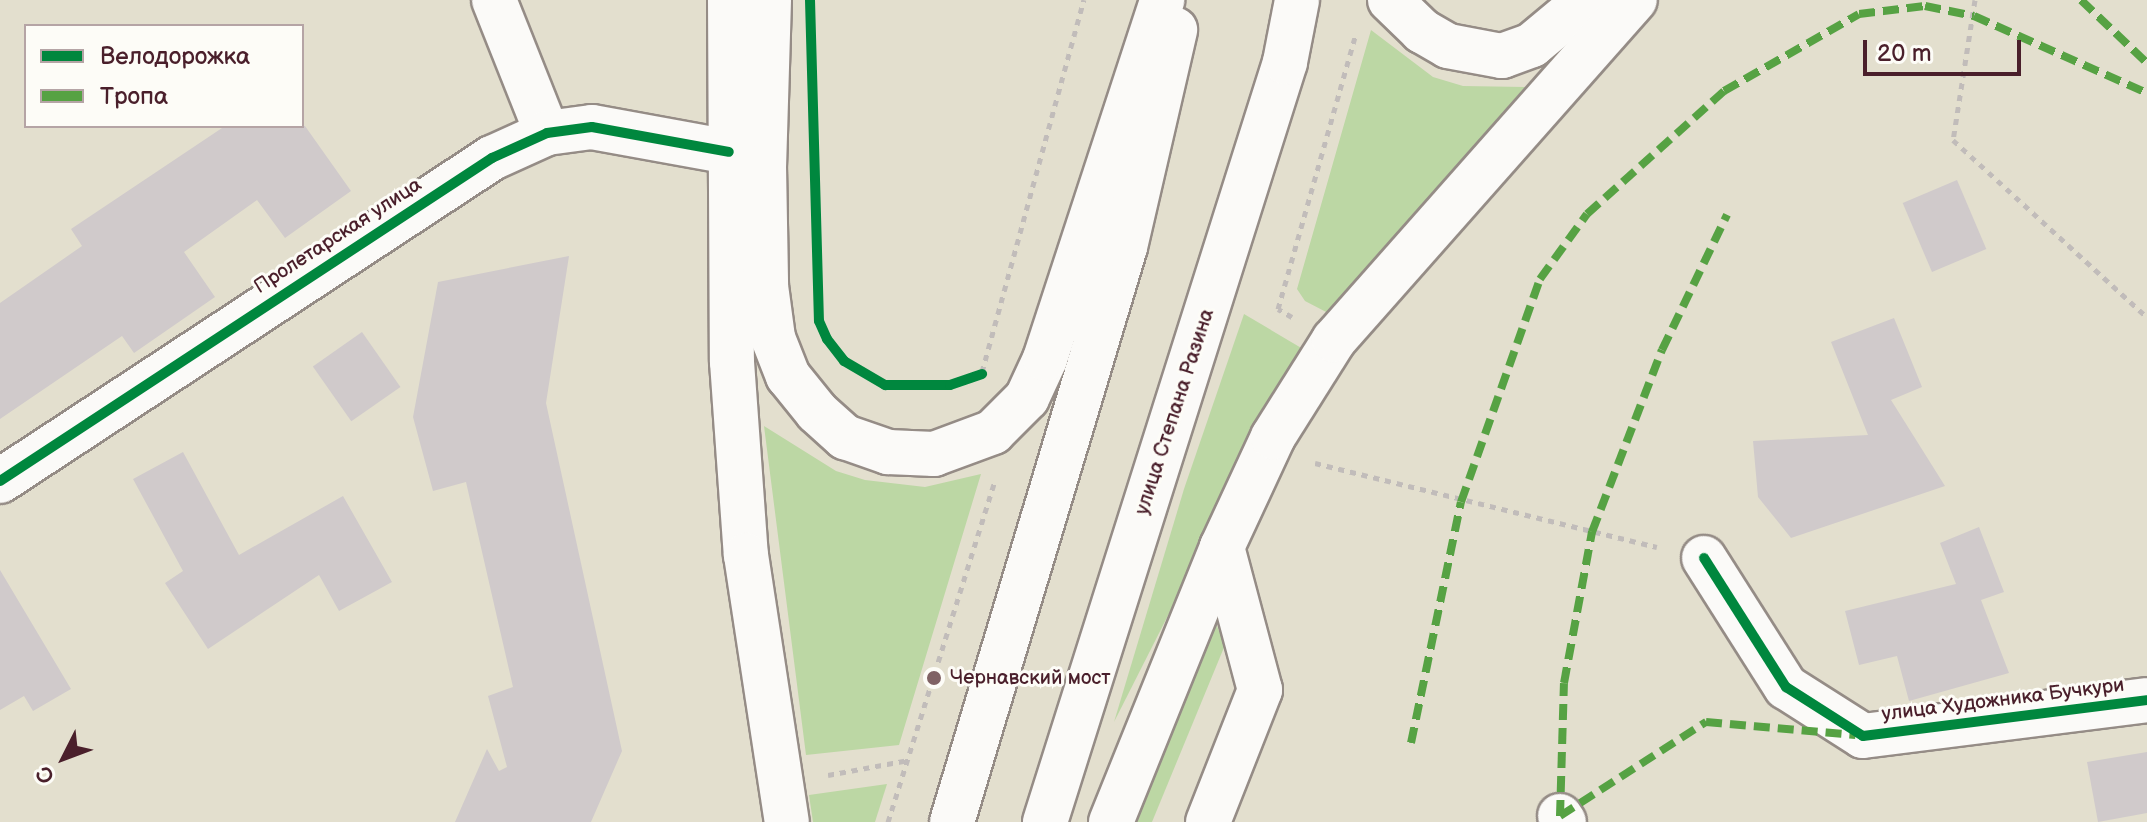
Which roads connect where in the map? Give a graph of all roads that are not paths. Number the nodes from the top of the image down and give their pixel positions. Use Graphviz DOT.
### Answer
graph roads {
  1 [pos="494,0"];
  2 [pos="730,0"];
  3 [pos="769,0"];
  4 [pos="1162,0"];
  5 [pos="1179,0"];
  6 [pos="1297,0"];
  7 [pos="1586,0"];
  8 [pos="1635,0"];
  9 [pos="1374,13"];
  10 [pos="547,133"];
  11 [pos="729,152"];
  12 [pos="0,481"];
  13 [pos="1222,547"];
  14 [pos="1704,558"];
  15 [pos="2147,700"];
  16 [pos="787,822"];
  17 [pos="952,822"];
  18 [pos="1045,822"];
  19 [pos="1111,822"];
  20 [pos="1208,822"];
  1 -- 10 [label="main road"];
  2 -- 11 [label="main road"];
  3 -- 4 [label="main road"];
  5 -- 17 [label="main road"];
  6 -- 18 [label="main road, улица Степана Разина"];
  7 -- 9 [label="main road"];
  8 -- 13 [label="main road"];
  10 -- 11 [label="main road, Пролетарская улица"];
  10 -- 12 [label="main road, Пролетарская улица"];
  11 -- 16 [label="main road"];
  13 -- 19 [label="main road"];
  13 -- 20 [label="main road"];
  14 -- 15 [label="main road, улица Художника Бучкури"];
}
